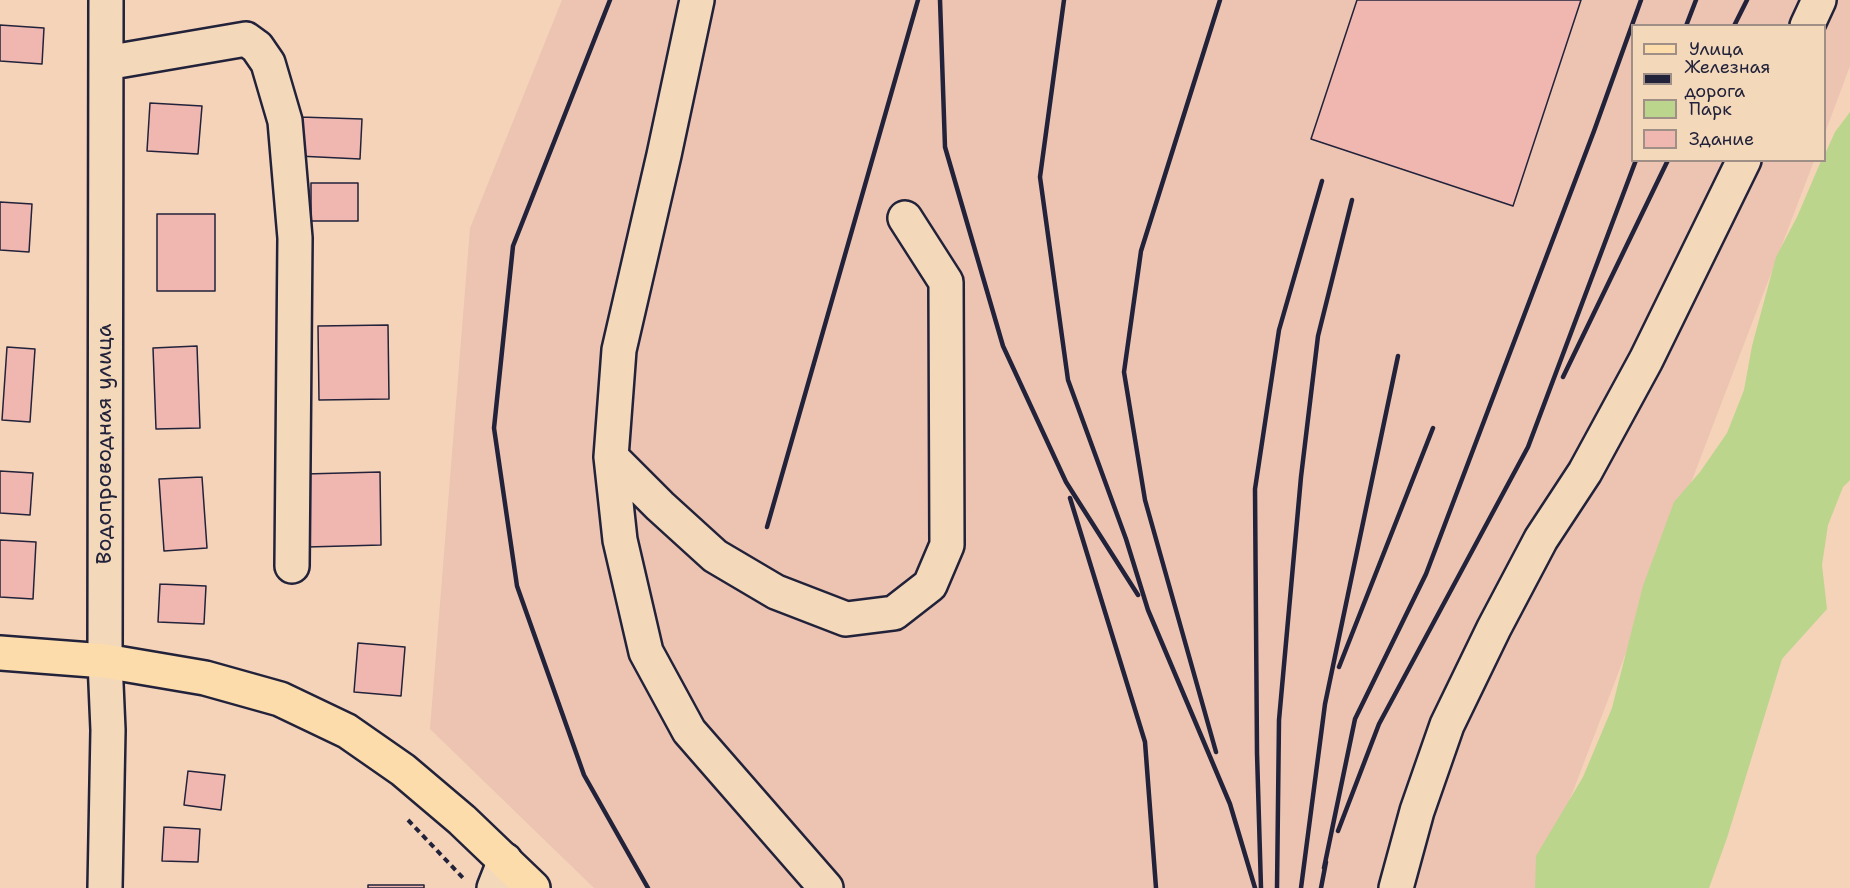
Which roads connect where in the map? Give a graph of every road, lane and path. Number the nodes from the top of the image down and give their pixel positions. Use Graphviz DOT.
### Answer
graph roads {
  1 [pos="106,0"];
  2 [pos="697,0"];
  3 [pos="1819,0"];
  4 [pos="1808,24"];
  5 [pos="106,63"];
  6 [pos="1743,162"];
  7 [pos="905,218"];
  8 [pos="611,457"];
  9 [pos="292,566"];
  10 [pos="0,653"];
  11 [pos="105,662"];
  12 [pos="404,816"];
  13 [pos="499,874"];
  14 [pos="105,888"];
  15 [pos="472,888"];
  16 [pos="533,888"];
  17 [pos="826,888"];
  18 [pos="1396,888"];
  1 -- 5 [label="street, Водопроводная улица"];
  2 -- 8 [label="street"];
  3 -- 4 [label="street"];
  5 -- 9 [label="street"];
  5 -- 11 [label="street, Водопроводная улица"];
  6 -- 18 [label="street"];
  7 -- 8 [label="street"];
  8 -- 17 [label="street"];
  10 -- 11 [label="main road"];
  11 -- 13 [label="main road"];
  11 -- 14 [label="street, Водопроводная улица"];
  12 -- 15 [label="path"];
  13 -- 16 [label="main road"];
}
